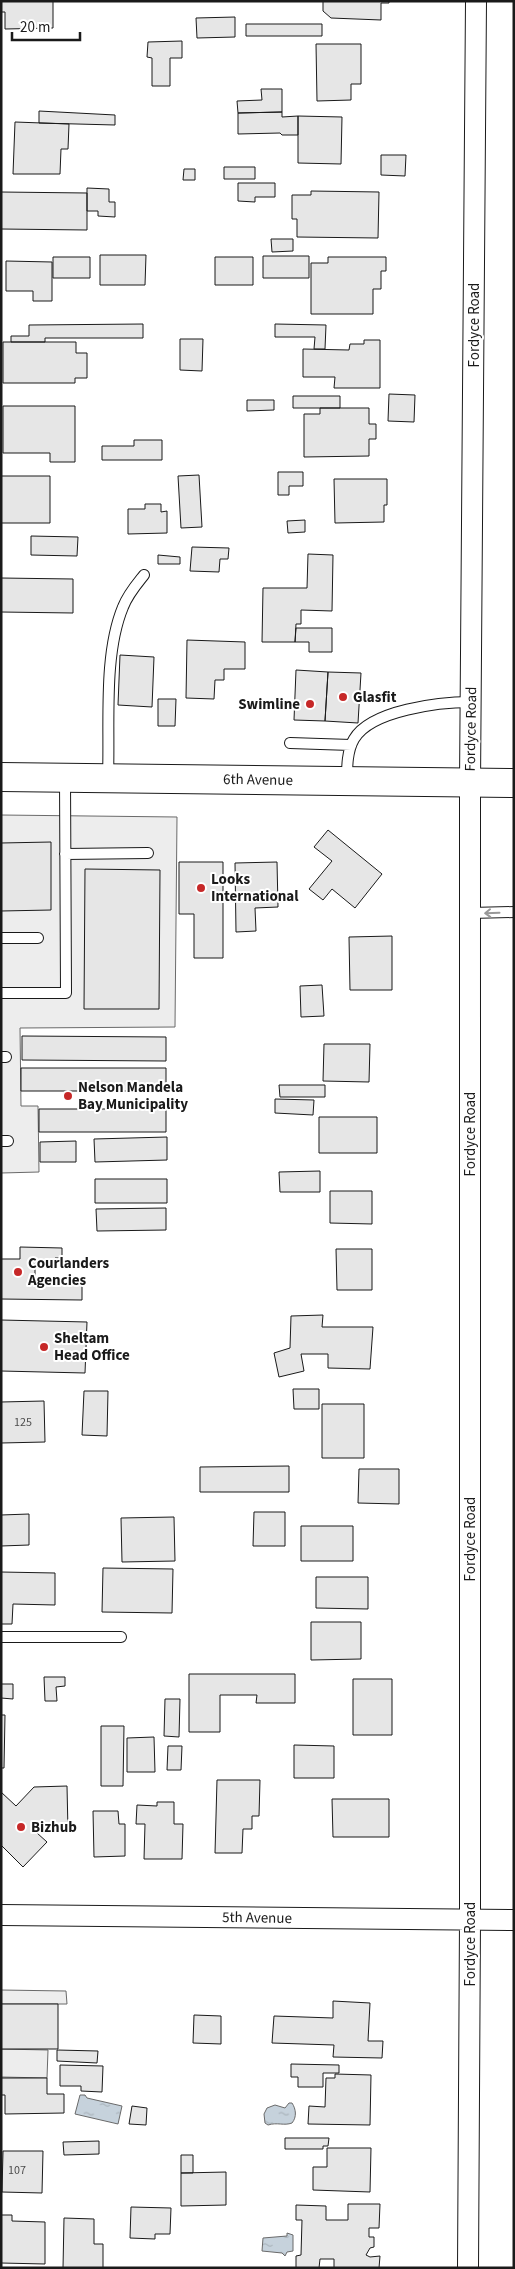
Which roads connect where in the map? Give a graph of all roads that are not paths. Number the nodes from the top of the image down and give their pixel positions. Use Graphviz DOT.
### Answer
graph roads {
  1 [pos="476,1"];
  2 [pos="144,575"];
  3 [pos="471,702"];
  4 [pos="290,743"];
  5 [pos="351,745"];
  6 [pos="1,777"];
  7 [pos="108,777"];
  8 [pos="65,778"];
  9 [pos="347,782"];
  10 [pos="514,783"];
  11 [pos="470,784"];
  12 [pos="148,853"];
  13 [pos="66,854"];
  14 [pos="514,912"];
  15 [pos="470,914"];
  16 [pos="1,938"];
  17 [pos="38,938"];
  18 [pos="1,994"];
  19 [pos="1,1637"];
  20 [pos="121,1638"];
  21 [pos="1,1915"];
  22 [pos="470,1920"];
  23 [pos="514,1920"];
  24 [pos="468,2268"];
  1 -- 3 [label="street, Fordyce Road"];
  2 -- 7 [label="lane"];
  3 -- 5 [label="lane"];
  3 -- 11 [label="street, Fordyce Road"];
  4 -- 5 [label="lane"];
  5 -- 9 [label="lane"];
  6 -- 8 [label="street, 6th Avenue"];
  7 -- 8 [label="street, 6th Avenue"];
  7 -- 9 [label="street, 6th Avenue"];
  8 -- 13 [label="lane"];
  9 -- 11 [label="street, 6th Avenue"];
  10 -- 11 [label="street, 6th Avenue"];
  11 -- 15 [label="street, Fordyce Road"];
  12 -- 13 [label="lane"];
  13 -- 18 [label="lane"];
  14 -- 15 [label="lane, one-way"];
  15 -- 22 [label="street, Fordyce Road"];
  16 -- 17 [label="lane"];
  19 -- 20 [label="lane"];
  21 -- 22 [label="street, 5th Avenue"];
  22 -- 23 [label="street, 5th Avenue"];
  22 -- 24 [label="street, Fordyce Road"];
}
